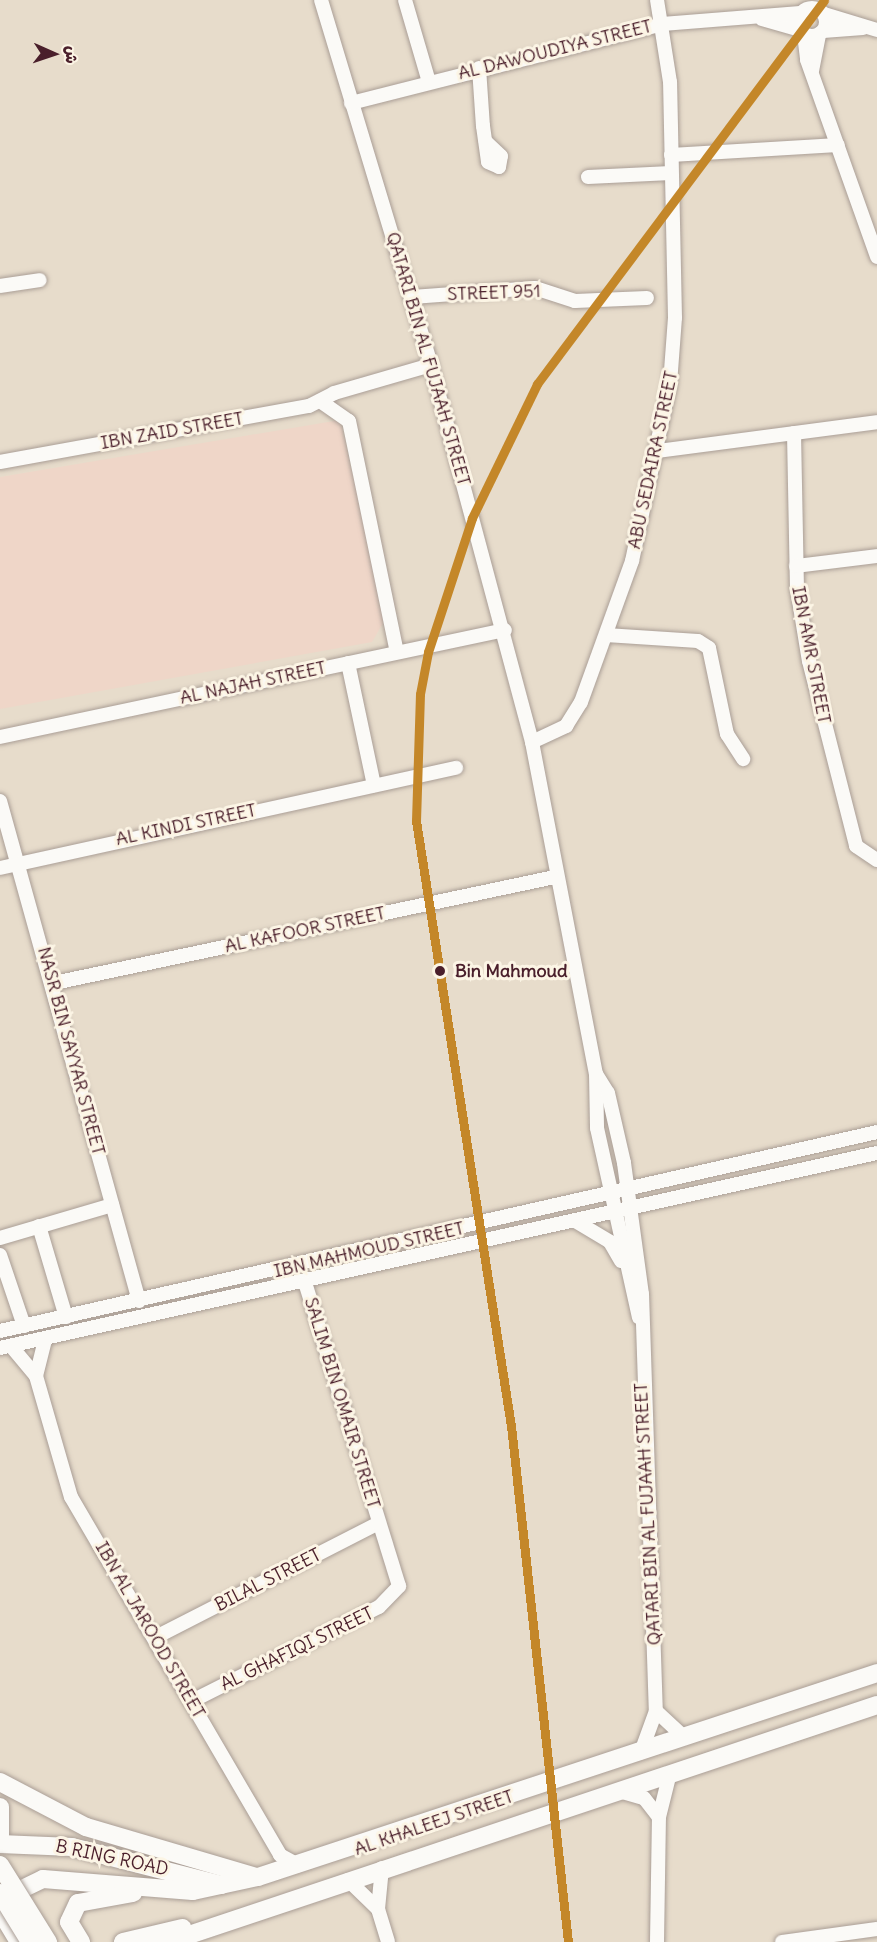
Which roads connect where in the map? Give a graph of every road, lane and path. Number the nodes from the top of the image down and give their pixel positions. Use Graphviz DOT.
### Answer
graph roads {
  1 [pos="321,0"];
  2 [pos="405,0"];
  3 [pos="657,0"];
  4 [pos="805,7"];
  5 [pos="823,8"];
  6 [pos="762,19"];
  7 [pos="663,24"];
  8 [pos="871,29"];
  9 [pos="802,32"];
  10 [pos="821,32"];
  11 [pos="478,68"];
  12 [pos="812,71"];
  13 [pos="429,82"];
  14 [pos="351,103"];
  15 [pos="486,142"];
  16 [pos="838,145"];
  17 [pos="671,155"];
  18 [pos="671,173"];
  19 [pos="588,177"];
  20 [pos="872,226"];
  21 [pos="877,257"];
  22 [pos="40,280"];
  23 [pos="0,286"];
  24 [pos="411,297"];
  25 [pos="647,298"];
  26 [pos="431,365"];
  27 [pos="320,401"];
  28 [pos="877,423"];
  29 [pos="794,433"];
  30 [pos="658,450"];
  31 [pos="0,462"];
  32 [pos="877,556"];
  33 [pos="796,566"];
  34 [pos="505,630"];
  35 [pos="606,635"];
  36 [pos="397,652"];
  37 [pos="348,663"];
  38 [pos="0,736"];
  39 [pos="532,742"];
  40 [pos="743,759"];
  41 [pos="456,768"];
  42 [pos="374,785"];
  43 [pos="0,801"];
  44 [pos="877,860"];
  45 [pos="18,862"];
  46 [pos="0,868"];
  47 [pos="555,877"];
  48 [pos="54,983"];
  49 [pos="596,1074"];
  50 [pos="877,1132"];
  51 [pos="877,1153"];
  52 [pos="628,1186"];
  53 [pos="611,1190"];
  54 [pos="112,1205"];
  55 [pos="633,1208"];
  56 [pos="616,1213"];
  57 [pos="577,1222"];
  58 [pos="39,1226"];
  59 [pos="0,1238"];
  60 [pos="0,1255"];
  61 [pos="305,1283"];
  62 [pos="631,1288"];
  63 [pos="139,1301"];
  64 [pos="66,1317"];
  65 [pos="639,1317"];
  66 [pos="24,1326"];
  67 [pos="0,1331"];
  68 [pos="45,1340"];
  69 [pos="5,1347"];
  70 [pos="36,1376"];
  71 [pos="379,1523"];
  72 [pos="156,1636"];
  73 [pos="877,1673"];
  74 [pos="192,1701"];
  75 [pos="877,1705"];
  76 [pos="656,1711"];
  77 [pos="684,1737"];
  78 [pos="641,1752"];
  79 [pos="670,1773"];
  80 [pos="0,1782"];
  81 [pos="617,1791"];
  82 [pos="0,1807"];
  83 [pos="658,1817"];
  84 [pos="0,1836"];
  85 [pos="0,1844"];
  86 [pos="0,1864"];
  87 [pos="298,1865"];
  88 [pos="382,1868"];
  89 [pos="258,1877"];
  90 [pos="348,1880"];
  91 [pos="221,1886"];
  92 [pos="174,1890"];
  93 [pos="0,1893"];
  94 [pos="378,1909"];
  95 [pos="3,1917"];
  96 [pos="209,1926"];
  97 [pos="877,1929"];
  98 [pos="19,1942"];
  99 [pos="30,1942"];
  100 [pos="48,1942"];
  101 [pos="81,1942"];
  102 [pos="123,1942"];
  103 [pos="170,1942"];
  104 [pos="388,1942"];
  105 [pos="657,1942"];
  106 [pos="782,1942"];
  1 -- 14 [label="street, QATARI BIN AL FUJAAH STREET"];
  2 -- 13 [label="street"];
  3 -- 7 [label="street, ABU SEDAIRA STREET"];
  4 -- 5 [label="street, AL DAWOUDIYA STREET"];
  4 -- 6 [label="street, AL DAWOUDIYA STREET"];
  4 -- 9 [label="street"];
  5 -- 8 [label="street"];
  5 -- 10 [label="street"];
  6 -- 7 [label="street, AL DAWOUDIYA STREET"];
  6 -- 9 [label="street, AL DAWOUDIYA STREET"];
  7 -- 11 [label="street, AL DAWOUDIYA STREET"];
  7 -- 17 [label="street, ABU SEDAIRA STREET"];
  8 -- 10 [label="street"];
  9 -- 10 [label="street, AL DAWOUDIYA STREET"];
  9 -- 12 [label="street"];
  10 -- 12 [label="street"];
  11 -- 13 [label="street, AL DAWOUDIYA STREET"];
  11 -- 15 [label="street"];
  12 -- 16 [label="street"];
  13 -- 14 [label="street, AL DAWOUDIYA STREET"];
  14 -- 24 [label="street, QATARI BIN AL FUJAAH STREET"];
  16 -- 17 [label="street"];
  16 -- 20 [label="street"];
  17 -- 18 [label="street, ABU SEDAIRA STREET"];
  18 -- 19 [label="street"];
  18 -- 30 [label="street, ABU SEDAIRA STREET"];
  20 -- 21 [label="street"];
  22 -- 23 [label="street"];
  24 -- 25 [label="street, STREET 951"];
  24 -- 26 [label="street, QATARI BIN AL FUJAAH STREET"];
  26 -- 27 [label="street, IBN ZAID STREET"];
  26 -- 34 [label="street, QATARI BIN AL FUJAAH STREET"];
  27 -- 31 [label="street, IBN ZAID STREET"];
  27 -- 36 [label="street"];
  28 -- 29 [label="street"];
  29 -- 30 [label="street"];
  29 -- 33 [label="street, IBN AMR STREET"];
  30 -- 35 [label="street, ABU SEDAIRA STREET"];
  32 -- 33 [label="street"];
  33 -- 44 [label="street, IBN AMR STREET"];
  34 -- 36 [label="street, AL NAJAH STREET"];
  34 -- 39 [label="street, QATARI BIN AL FUJAAH STREET"];
  35 -- 39 [label="street, ABU SEDAIRA STREET"];
  35 -- 40 [label="street"];
  36 -- 37 [label="street, AL NAJAH STREET"];
  37 -- 38 [label="street, AL NAJAH STREET"];
  37 -- 42 [label="street"];
  39 -- 47 [label="street, QATARI BIN AL FUJAAH STREET"];
  41 -- 42 [label="street, AL KINDI STREET"];
  42 -- 45 [label="street, AL KINDI STREET"];
  43 -- 45 [label="street, NASR BIN SAYYAR STREET"];
  45 -- 46 [label="street, AL KINDI STREET"];
  45 -- 48 [label="street, NASR BIN SAYYAR STREET"];
  47 -- 48 [label="street, AL KAFOOR STREET"];
  47 -- 49 [label="street, QATARI BIN AL FUJAAH STREET"];
  48 -- 54 [label="street, NASR BIN SAYYAR STREET"];
  49 -- 52 [label="street, QATARI BIN AL FUJAAH STREET"];
  49 -- 53 [label="street, QATARI BIN AL FUJAAH STREET"];
  50 -- 52 [label="street, IBN MAHMOUD STREET"];
  51 -- 55 [label="street, IBN MAHMOUD STREET"];
  52 -- 53 [label="street, IBN MAHMOUD STREET"];
  52 -- 55 [label="street, QATARI BIN AL FUJAAH STREET"];
  53 -- 56 [label="street, QATARI BIN AL FUJAAH STREET"];
  53 -- 63 [label="street, IBN MAHMOUD STREET"];
  54 -- 58 [label="street"];
  54 -- 63 [label="street, NASR BIN SAYYAR STREET"];
  55 -- 56 [label="street, IBN MAHMOUD STREET"];
  55 -- 65 [label="street, QATARI BIN AL FUJAAH STREET"];
  56 -- 57 [label="street, IBN MAHMOUD STREET"];
  56 -- 62 [label="street, QATARI BIN AL FUJAAH STREET"];
  57 -- 61 [label="street, IBN MAHMOUD STREET"];
  57 -- 62 [label="street"];
  58 -- 59 [label="street"];
  58 -- 64 [label="street"];
  60 -- 66 [label="street"];
  61 -- 68 [label="street, IBN MAHMOUD STREET"];
  61 -- 71 [label="street, SALIM BIN OMAIR STREET"];
  62 -- 65 [label="street, QATARI BIN AL FUJAAH STREET"];
  63 -- 64 [label="street, IBN MAHMOUD STREET"];
  64 -- 66 [label="street, IBN MAHMOUD STREET"];
  65 -- 76 [label="street, QATARI BIN AL FUJAAH STREET"];
  66 -- 67 [label="street, IBN MAHMOUD STREET"];
  68 -- 69 [label="street, IBN MAHMOUD STREET"];
  68 -- 70 [label="street"];
  69 -- 70 [label="street, IBN AL JAROOD STREET"];
  70 -- 72 [label="street, IBN AL JAROOD STREET"];
  71 -- 72 [label="street, BILAL STREET"];
  71 -- 74 [label="street, AL GHAFIQI STREET"];
  72 -- 74 [label="street, IBN AL JAROOD STREET"];
  73 -- 77 [label="main road, AL KHALEEJ STREET"];
  74 -- 87 [label="street, IBN AL JAROOD STREET"];
  75 -- 79 [label="main road, AL KHALEEJ STREET"];
  76 -- 77 [label="street"];
  76 -- 78 [label="street, QATARI BIN AL FUJAAH STREET"];
  77 -- 78 [label="main road, AL KHALEEJ STREET"];
  78 -- 87 [label="main road, AL KHALEEJ STREET"];
  79 -- 81 [label="main road, AL KHALEEJ STREET"];
  79 -- 83 [label="street"];
  80 -- 89 [label="main road"];
  81 -- 83 [label="street"];
  81 -- 88 [label="main road, AL KHALEEJ STREET"];
  82 -- 84 [label="main road"];
  83 -- 105 [label="street"];
  85 -- 91 [label="main road, B RING ROAD"];
  86 -- 100 [label="main road, bridge"];
  87 -- 89 [label="main road, AL KHALEEJ STREET"];
  88 -- 90 [label="main road, AL KHALEEJ STREET"];
  88 -- 94 [label="street"];
  89 -- 91 [label="main road, AL KHALEEJ STREET"];
  90 -- 94 [label="street"];
  90 -- 96 [label="main road, AL KHALEEJ STREET"];
  91 -- 92 [label="main road, AL KHALEEJ STREET"];
  92 -- 95 [label="main road, AL KHALEEJ STREET"];
  92 -- 101 [label="main road"];
  93 -- 99 [label="main road, bridge"];
  94 -- 104 [label="street"];
  95 -- 98 [label="main road"];
  96 -- 102 [label="main road"];
  96 -- 103 [label="main road, AL KHALEEJ STREET"];
  97 -- 106 [label="street"];
}
